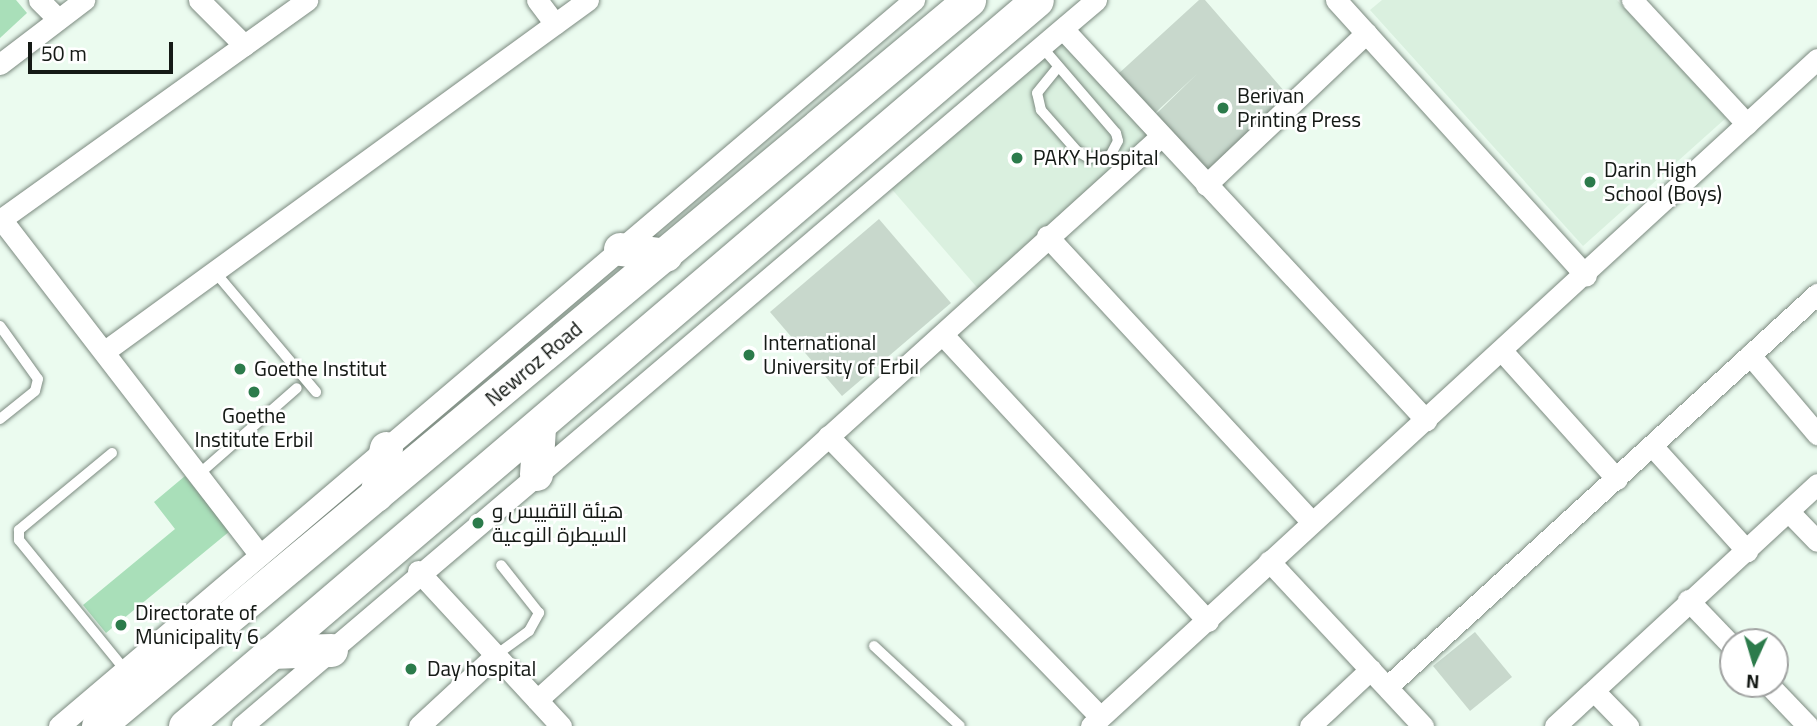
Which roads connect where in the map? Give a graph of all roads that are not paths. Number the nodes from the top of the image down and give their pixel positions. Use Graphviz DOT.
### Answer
graph roads {
  1 [pos="39,0"];
  2 [pos="84,0"];
  3 [pos="199,0"];
  4 [pos="307,0"];
  5 [pos="537,0"];
  6 [pos="588,0"];
  7 [pos="914,0"];
  8 [pos="969,0"];
  9 [pos="1096,0"];
  10 [pos="1632,0"];
  11 [pos="1340,1"];
  12 [pos="1027,8"];
  13 [pos="58,19"];
  14 [pos="555,24"];
  15 [pos="1062,29"];
  16 [pos="1366,33"];
  17 [pos="244,45"];
  18 [pos="1042,47"];
  19 [pos="1817,59"];
  20 [pos="0,64"];
  21 [pos="1058,67"];
  22 [pos="1748,124"];
  23 [pos="1160,136"];
  24 [pos="774,166"];
  25 [pos="1206,185"];
  26 [pos="747,189"];
  27 [pos="805,200"];
  28 [pos="1,220"];
  29 [pos="771,228"];
  30 [pos="1047,236"];
  31 [pos="620,249"];
  32 [pos="666,255"];
  33 [pos="215,272"];
  34 [pos="1586,276"];
  35 [pos="1817,294"];
  36 [pos="0,326"];
  37 [pos="943,335"];
  38 [pos="105,351"];
  39 [pos="1502,351"];
  40 [pos="1750,355"];
  41 [pos="297,388"];
  42 [pos="316,392"];
  43 [pos="0,419"];
  44 [pos="1426,421"];
  45 [pos="539,428"];
  46 [pos="1817,434"];
  47 [pos="828,436"];
  48 [pos="386,448"];
  49 [pos="1654,448"];
  50 [pos="112,453"];
  51 [pos="200,474"];
  52 [pos="536,474"];
  53 [pos="1617,479"];
  54 [pos="1817,484"];
  55 [pos="376,495"];
  56 [pos="1789,512"];
  57 [pos="1312,522"];
  58 [pos="1817,541"];
  59 [pos="1747,551"];
  60 [pos="260,555"];
  61 [pos="1269,561"];
  62 [pos="501,565"];
  63 [pos="418,571"];
  64 [pos="1688,600"];
  65 [pos="1208,621"];
  66 [pos="1719,633"];
  67 [pos="874,646"];
  68 [pos="331,650"];
  69 [pos="271,652"];
  70 [pos="496,655"];
  71 [pos="1371,669"];
  72 [pos="125,670"];
  73 [pos="1387,687"];
  74 [pos="1594,691"];
  75 [pos="1781,698"];
  76 [pos="537,700"];
  77 [pos="1096,722"];
  78 [pos="59,726"];
  79 [pos="98,726"];
  80 [pos="185,726"];
  81 [pos="242,726"];
  82 [pos="419,726"];
  83 [pos="561,726"];
  84 [pos="960,726"];
  85 [pos="1310,726"];
  86 [pos="1423,726"];
  87 [pos="1555,726"];
  88 [pos="1628,726"];
  89 [pos="1808,726"];
  1 -- 13 [label="street"];
  2 -- 13 [label="street"];
  3 -- 17 [label="street"];
  4 -- 17 [label="street"];
  5 -- 14 [label="street"];
  6 -- 14 [label="street"];
  7 -- 31 [label="street"];
  8 -- 24 [label="main road, Newroz Road"];
  9 -- 15 [label="street"];
  10 -- 22 [label="street"];
  11 -- 16 [label="street"];
  12 -- 18 [label="street"];
  12 -- 27 [label="main road"];
  13 -- 20 [label="street"];
  14 -- 33 [label="street"];
  15 -- 18 [label="street"];
  15 -- 23 [label="street"];
  16 -- 25 [label="street"];
  16 -- 34 [label="street"];
  17 -- 28 [label="street"];
  18 -- 21 [label="lane"];
  18 -- 52 [label="street"];
  19 -- 22 [label="street"];
  21 -- 21 [label="lane"];
  22 -- 34 [label="street"];
  23 -- 25 [label="street"];
  23 -- 30 [label="street"];
  24 -- 26 [label="main road, Newroz Road"];
  24 -- 27 [label="main road"];
  25 -- 44 [label="street"];
  26 -- 29 [label="main road"];
  26 -- 32 [label="main road, Newroz Road"];
  27 -- 29 [label="main road"];
  28 -- 38 [label="street"];
  29 -- 45 [label="main road"];
  30 -- 37 [label="street"];
  30 -- 57 [label="street"];
  31 -- 32 [label="main road"];
  31 -- 48 [label="street"];
  32 -- 55 [label="main road, Newroz Road"];
  33 -- 38 [label="street"];
  33 -- 42 [label="lane"];
  34 -- 39 [label="street"];
  35 -- 40 [label="street"];
  36 -- 43 [label="lane"];
  37 -- 47 [label="street"];
  37 -- 65 [label="street"];
  38 -- 51 [label="street"];
  39 -- 44 [label="street"];
  39 -- 53 [label="street"];
  40 -- 46 [label="street"];
  40 -- 49 [label="street"];
  41 -- 51 [label="lane"];
  44 -- 57 [label="street"];
  45 -- 52 [label="main road"];
  45 -- 69 [label="main road"];
  47 -- 76 [label="street"];
  47 -- 77 [label="street"];
  48 -- 55 [label="main road"];
  48 -- 60 [label="street"];
  49 -- 53 [label="street"];
  49 -- 59 [label="street"];
  50 -- 72 [label="lane"];
  51 -- 60 [label="street"];
  52 -- 63 [label="street"];
  53 -- 73 [label="street"];
  54 -- 56 [label="street"];
  55 -- 79 [label="main road, Newroz Road"];
  56 -- 58 [label="street"];
  56 -- 59 [label="street"];
  57 -- 61 [label="street"];
  59 -- 64 [label="street"];
  60 -- 72 [label="street"];
  61 -- 65 [label="street"];
  61 -- 71 [label="street"];
  62 -- 70 [label="lane"];
  63 -- 68 [label="street"];
  63 -- 70 [label="street"];
  64 -- 66 [label="street"];
  64 -- 74 [label="street"];
  65 -- 77 [label="street"];
  67 -- 84 [label="lane"];
  68 -- 69 [label="main road"];
  68 -- 81 [label="street"];
  69 -- 80 [label="main road"];
  70 -- 76 [label="street"];
  70 -- 82 [label="street"];
  71 -- 73 [label="street"];
  71 -- 85 [label="street"];
  72 -- 78 [label="street"];
  73 -- 86 [label="street"];
  74 -- 87 [label="street"];
  74 -- 88 [label="street"];
  75 -- 89 [label="street"];
  76 -- 83 [label="street"];
}
